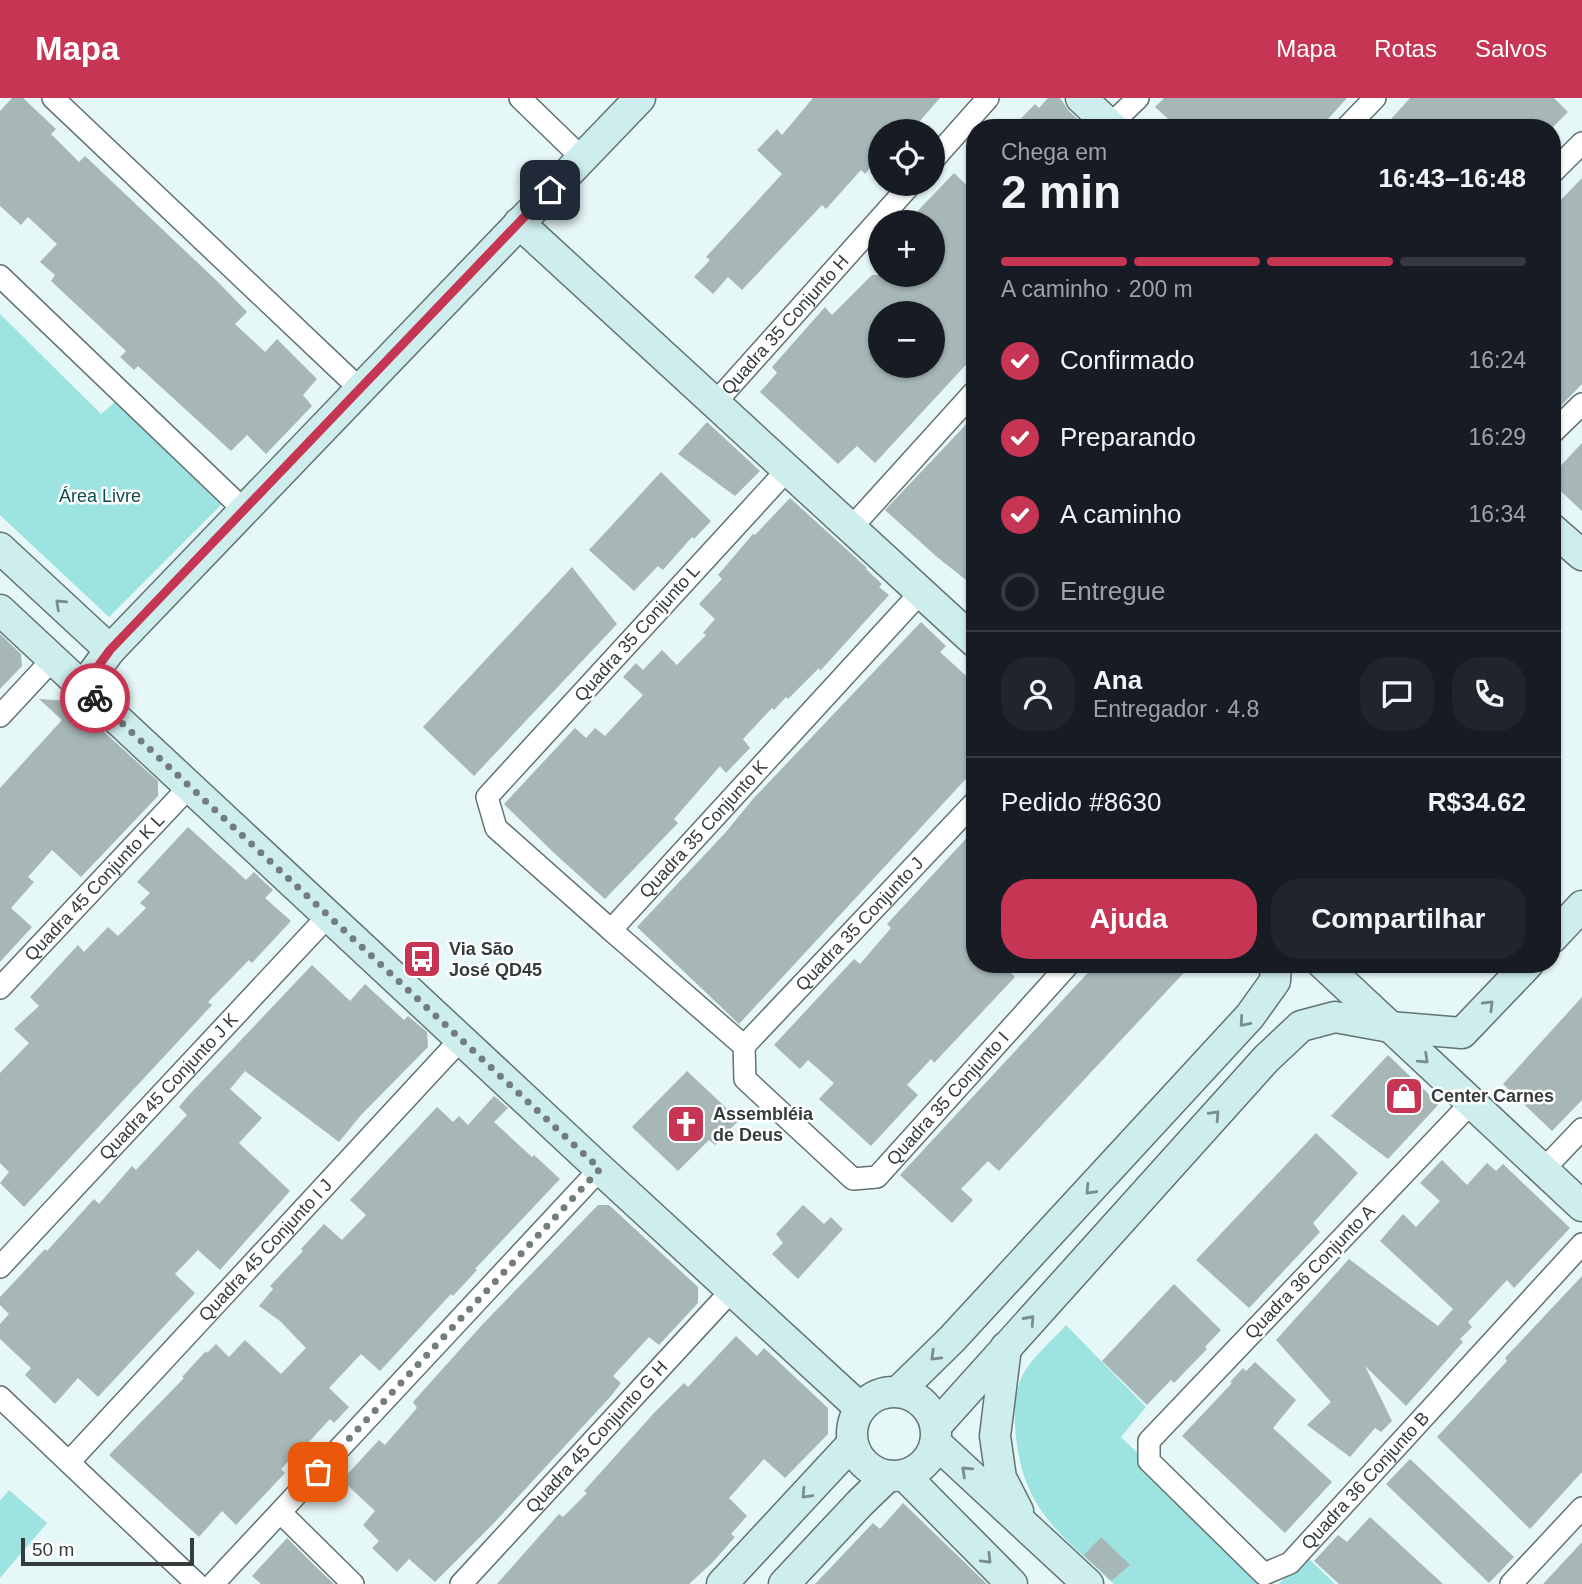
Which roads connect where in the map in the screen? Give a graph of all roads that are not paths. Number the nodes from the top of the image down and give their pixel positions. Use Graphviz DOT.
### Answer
graph roads {
  1 [pos="53,98"];
  2 [pos="520,98"];
  3 [pos="640,98"];
  4 [pos="988,98"];
  5 [pos="1081,98"];
  6 [pos="1138,98"];
  7 [pos="1375,98"];
  8 [pos="969,119"];
  9 [pos="1103,119"];
  10 [pos="1119,119"];
  11 [pos="1355,119"];
  12 [pos="966,123"];
  13 [pos="1582,143"];
  14 [pos="945,146"];
  15 [pos="582,158"];
  16 [pos="1561,164"];
  17 [pos="900,196"];
  18 [pos="519,223"];
  19 [pos="0,276"];
  20 [pos="360,389"];
  21 [pos="966,401"];
  22 [pos="715,403"];
  23 [pos="1582,404"];
  24 [pos="1561,424"];
  25 [pos="788,470"];
  26 [pos="244,510"];
  27 [pos="851,528"];
  28 [pos="1561,537"];
  29 [pos="0,548"];
  30 [pos="1582,555"];
  31 [pos="1561,560"];
  32 [pos="1582,565"];
  33 [pos="921,592"];
  34 [pos="0,610"];
  35 [pos="966,634"];
  36 [pos="110,650"];
  37 [pos="53,659"];
  38 [pos="83,687"];
  39 [pos="0,716"];
  40 [pos="190,786"];
  41 [pos="966,812"];
  42 [pos="1582,906"];
  43 [pos="329,915"];
  44 [pos="1561,928"];
  45 [pos="611,930"];
  46 [pos="1061,973"];
  47 [pos="1275,973"];
  48 [pos="1333,973"];
  49 [pos="1519,973"];
  50 [pos="0,988"];
  51 [pos="1390,1027"];
  52 [pos="1462,1032"];
  53 [pos="461,1039"];
  54 [pos="744,1046"];
  55 [pos="1465,1097"];
  56 [pos="1163,1111"];
  57 [pos="1582,1129"];
  58 [pos="1192,1140"];
  59 [pos="600,1169"];
  60 [pos="1543,1170"];
  61 [pos="1582,1206"];
  62 [pos="1582,1244"];
  63 [pos="3,1258"];
  64 [pos="732,1290"];
  65 [pos="1006,1346"];
  66 [pos="899,1391"];
  67 [pos="0,1396"];
  68 [pos="860,1408"];
  69 [pos="936,1435"];
  70 [pos="1149,1441"];
  71 [pos="852,1444"];
  72 [pos="69,1462"];
  73 [pos="896,1476"];
  74 [pos="1582,1508"];
  75 [pos="281,1513"];
  76 [pos="1026,1527"];
  77 [pos="197,1584"];
  78 [pos="213,1584"];
  79 [pos="353,1584"];
  80 [pos="461,1584"];
  81 [pos="722,1584"];
  82 [pos="784,1584"];
  83 [pos="1012,1584"];
  84 [pos="1088,1584"];
  85 [pos="1511,1584"];
  1 -- 20 [label="street"];
  2 -- 15 [label="street"];
  3 -- 15 [label="street"];
  4 -- 8 [label="street"];
  5 -- 9 [label="street"];
  6 -- 10 [label="street"];
  7 -- 11 [label="street"];
  12 -- 14 [label="street"];
  13 -- 16 [label="street"];
  15 -- 18 [label="street"];
  17 -- 22 [label="street, Quadra 35 Conjunto H"];
  18 -- 20 [label="street"];
  18 -- 22 [label="street"];
  19 -- 26 [label="street"];
  20 -- 26 [label="street"];
  21 -- 27 [label="street"];
  22 -- 25 [label="street"];
  23 -- 24 [label="street"];
  25 -- 27 [label="street"];
  25 -- 45 [label="street, Quadra 35 Conjunto L"];
  26 -- 36 [label="street"];
  27 -- 33 [label="street"];
  28 -- 30 [label="street"];
  36 -- 29 [label="street, one-way"];
  31 -- 32 [label="street"];
  33 -- 35 [label="street"];
  33 -- 45 [label="street, Quadra 35 Conjunto K"];
  34 -- 37 [label="street"];
  36 -- 38 [label="street"];
  37 -- 38 [label="street"];
  37 -- 39 [label="street"];
  38 -- 40 [label="street"];
  40 -- 43 [label="street"];
  40 -- 50 [label="street, Quadra 45 Conjunto K L"];
  41 -- 54 [label="street, Quadra 35 Conjunto J"];
  42 -- 44 [label="street"];
  43 -- 53 [label="street"];
  43 -- 63 [label="street, Quadra 45 Conjunto J K"];
  45 -- 54 [label="street"];
  46 -- 54 [label="street, Quadra 35 Conjunto I"];
  47 -- 56 [label="street, one-way"];
  48 -- 51 [label="street"];
  52 -- 49 [label="street, one-way"];
  51 -- 52 [label="street"];
  51 -- 55 [label="street, one-way"];
  58 -- 51 [label="street, one-way"];
  52 -- 55 [label="street"];
  53 -- 59 [label="street"];
  53 -- 72 [label="street, Quadra 45 Conjunto I J"];
  55 -- 60 [label="street"];
  55 -- 70 [label="street, Quadra 36 Conjunto A"];
  56 -- 58 [label="street"];
  56 -- 66 [label="street, one-way"];
  57 -- 60 [label="street"];
  65 -- 58 [label="street, one-way"];
  59 -- 64 [label="street"];
  59 -- 75 [label="street"];
  60 -- 61 [label="street"];
  62 -- 70 [label="street, Quadra 36 Conjunto B"];
  64 -- 68 [label="street"];
  64 -- 80 [label="street, Quadra 45 Conjunto G H"];
  65 -- 69 [label="street"];
  65 -- 76 [label="street"];
  66 -- 68 [label="street"];
  66 -- 69 [label="street"];
  67 -- 72 [label="street"];
  68 -- 71 [label="street"];
  69 -- 73 [label="street"];
  76 -- 69 [label="street, one-way"];
  71 -- 73 [label="street"];
  71 -- 81 [label="street, one-way"];
  72 -- 77 [label="street"];
  73 -- 82 [label="street"];
  73 -- 83 [label="street, one-way"];
  74 -- 85 [label="street"];
  75 -- 78 [label="street"];
  75 -- 79 [label="street"];
  76 -- 84 [label="street"];
}
